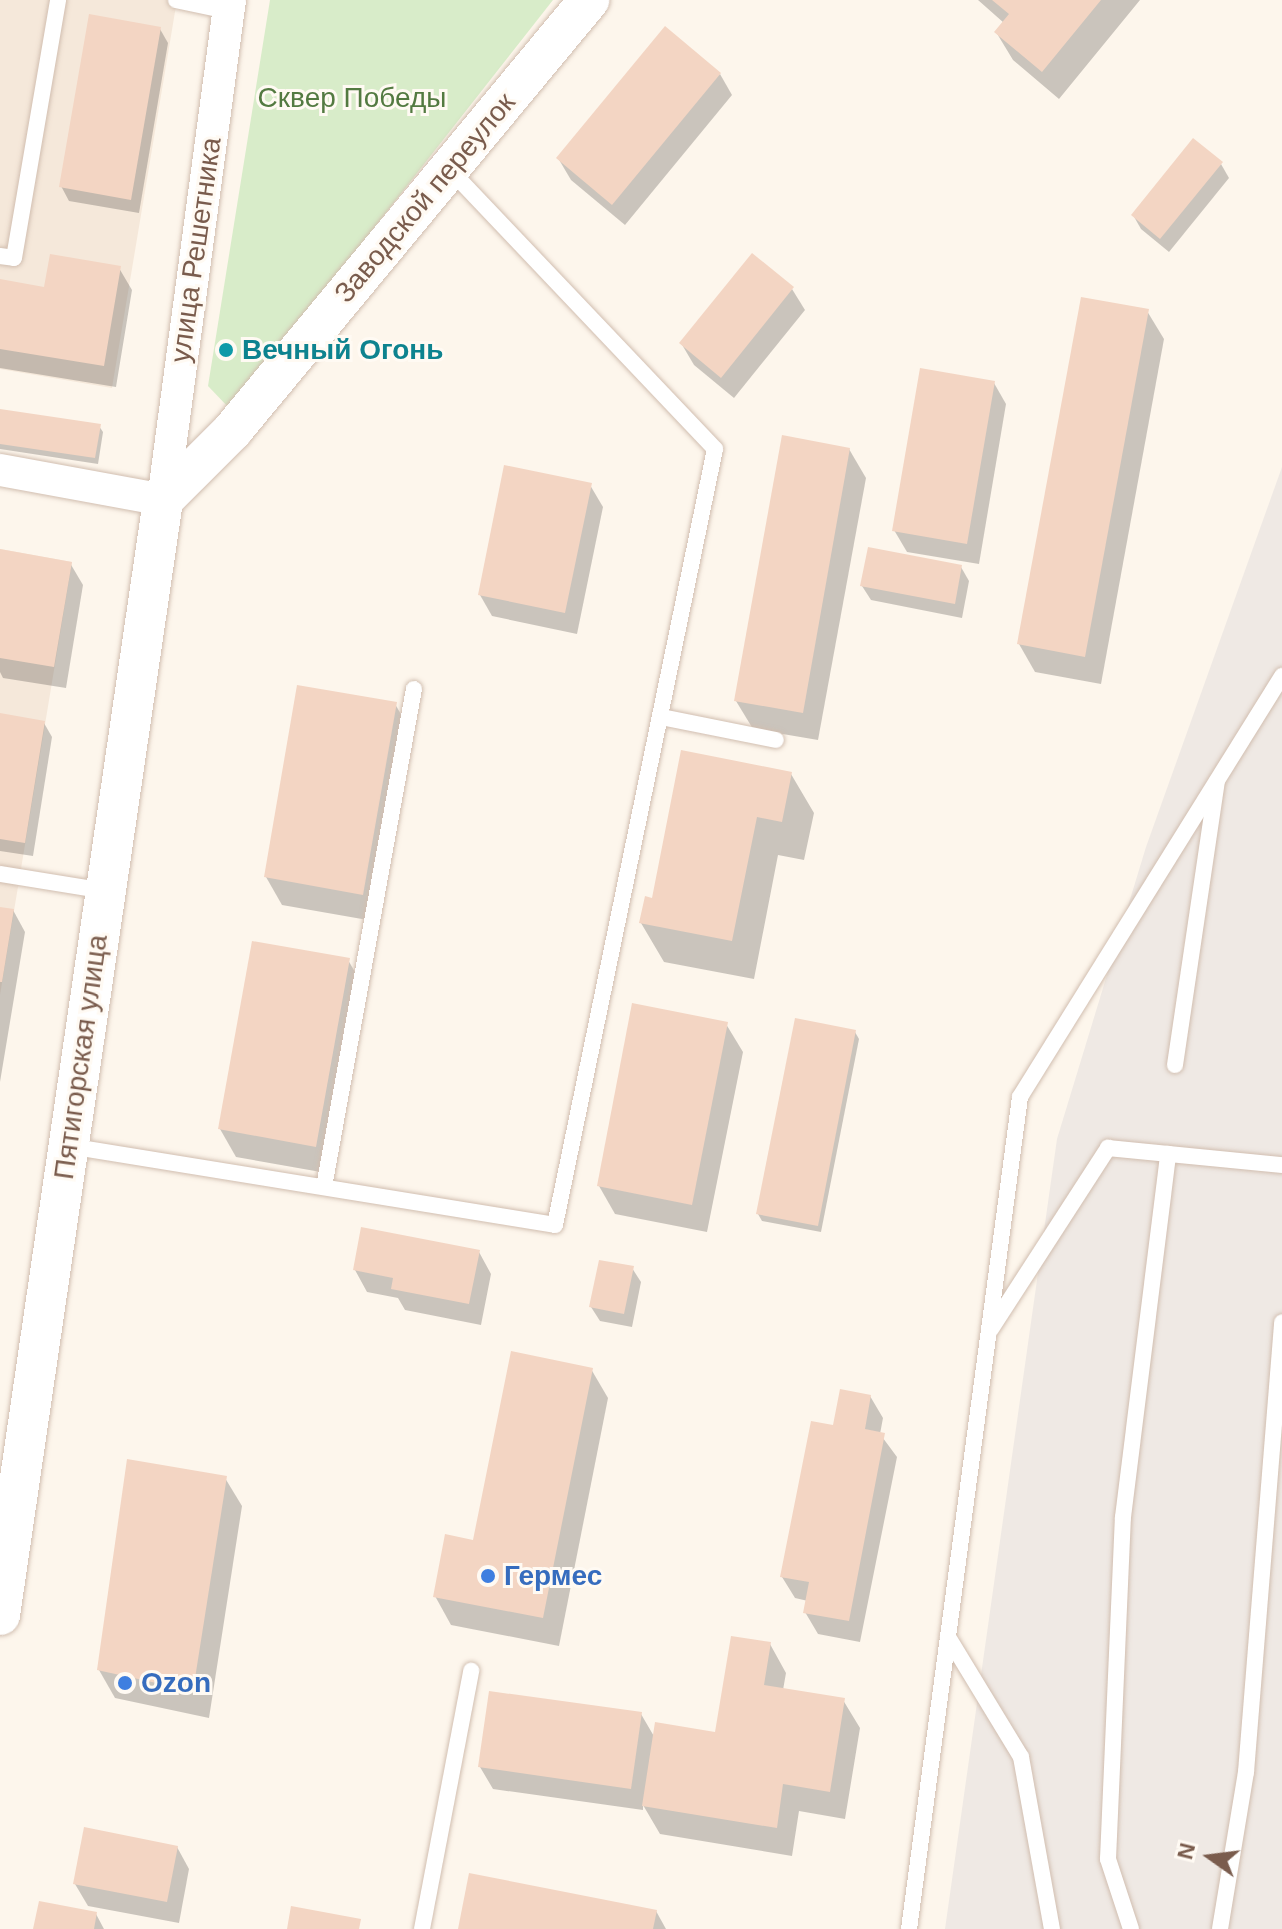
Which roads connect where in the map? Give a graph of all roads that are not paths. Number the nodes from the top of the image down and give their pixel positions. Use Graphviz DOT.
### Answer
graph roads {
  1 [pos="58,0"];
  2 [pos="176,0"];
  3 [pos="589,0"];
  4 [pos="229,5"];
  5 [pos="449,169"];
  6 [pos="0,256"];
  7 [pos="0,470"];
  8 [pos="163,500"];
  9 [pos="1282,676"];
  10 [pos="414,689"];
  11 [pos="661,717"];
  12 [pos="776,740"];
  13 [pos="1218,775"];
  14 [pos="0,874"];
  15 [pos="105,891"];
  16 [pos="1175,1065"];
  17 [pos="68,1146"];
  18 [pos="1168,1154"];
  19 [pos="1282,1165"];
  20 [pos="324,1187"];
  21 [pos="1282,1322"];
  22 [pos="989,1331"];
  23 [pos="0,1615"];
  24 [pos="948,1637"];
  25 [pos="471,1671"];
  26 [pos="422,1929"];
  27 [pos="909,1929"];
  28 [pos="1052,1929"];
  29 [pos="1131,1929"];
  30 [pos="1220,1929"];
  1 -- 6 [label="lane"];
  2 -- 4 [label="lane"];
  3 -- 5 [label="street, Заводской переулок"];
  4 -- 8 [label="street, улица Решетника"];
  5 -- 8 [label="street, Заводской переулок"];
  5 -- 11 [label="lane"];
  7 -- 8 [label="street"];
  8 -- 15 [label="street, Пятигорская улица"];
  9 -- 13 [label="lane"];
  10 -- 20 [label="lane"];
  11 -- 12 [label="lane"];
  11 -- 20 [label="lane"];
  13 -- 16 [label="lane"];
  13 -- 22 [label="lane"];
  14 -- 15 [label="lane"];
  15 -- 17 [label="street, Пятигорская улица"];
  17 -- 20 [label="lane"];
  17 -- 23 [label="street, Пятигорская улица"];
  18 -- 19 [label="lane"];
  18 -- 22 [label="lane"];
  18 -- 29 [label="lane"];
  21 -- 30 [label="lane"];
  22 -- 24 [label="lane"];
  24 -- 27 [label="lane"];
  24 -- 28 [label="lane"];
  25 -- 26 [label="lane"];
}
